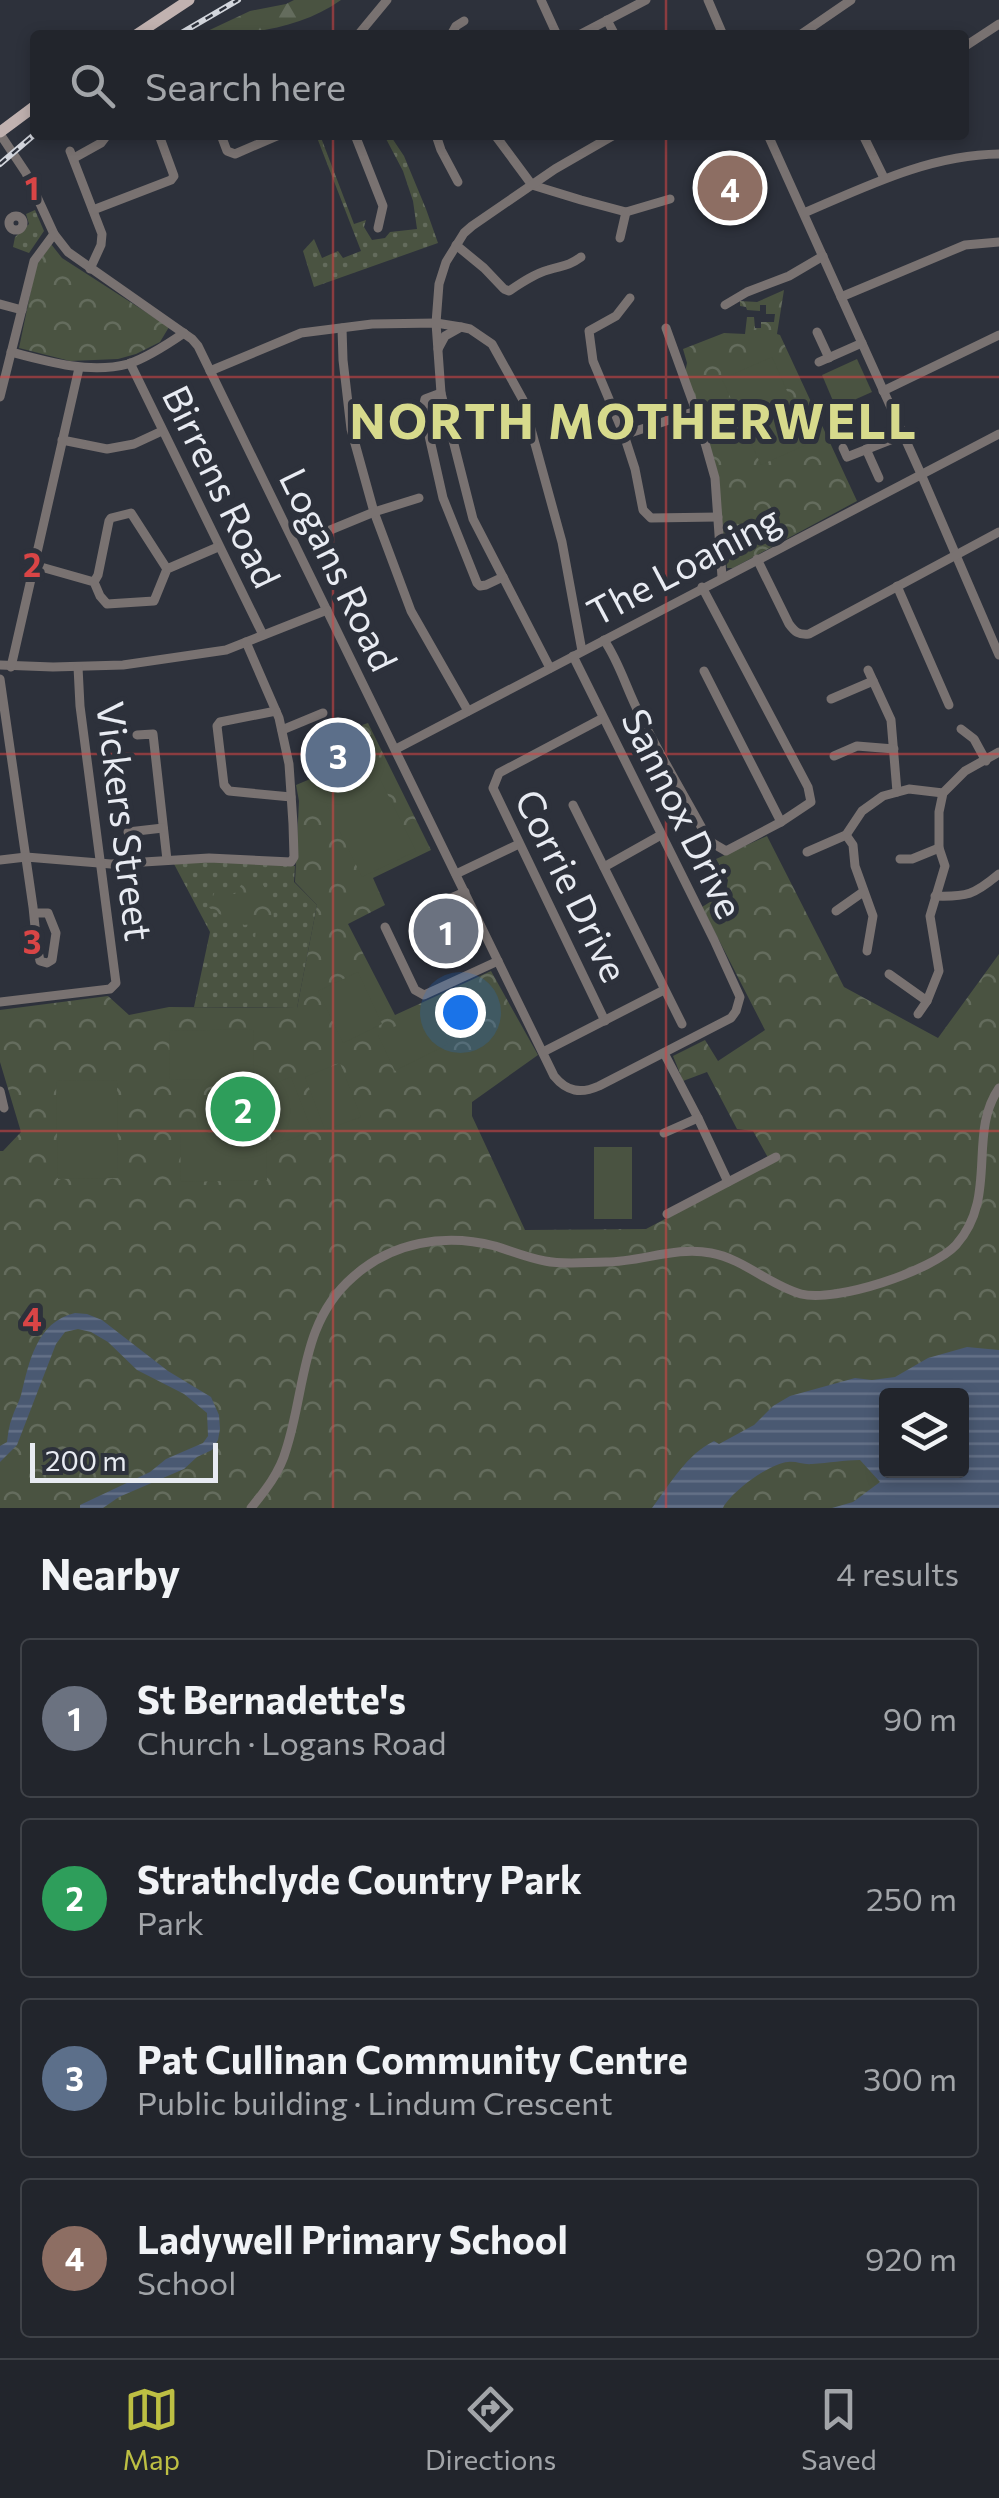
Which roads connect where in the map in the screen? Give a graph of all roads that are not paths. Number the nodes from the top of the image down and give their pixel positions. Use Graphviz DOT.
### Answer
graph roads {
  1 [pos="188,0"];
  2 [pos="388,0"];
  3 [pos="541,0"];
  4 [pos="646,0"];
  5 [pos="708,0"];
  6 [pos="851,0"];
  7 [pos="627,4"];
  8 [pos="607,20"];
  9 [pos="464,21"];
  10 [pos="999,24"];
  11 [pos="143,30"];
  12 [pos="362,30"];
  13 [pos="454,30"];
  14 [pos="555,30"];
  15 [pos="588,30"];
  16 [pos="612,30"];
  17 [pos="721,30"];
  18 [pos="807,30"];
  19 [pos="969,44"];
  20 [pos="30,110"];
  21 [pos="0,133"];
  22 [pos="103,140"];
  23 [pos="161,140"];
  24 [pos="223,140"];
  25 [pos="267,140"];
  26 [pos="357,140"];
  27 [pos="438,140"];
  28 [pos="499,140"];
  29 [pos="606,140"];
  30 [pos="770,140"];
  31 [pos="865,140"];
  32 [pos="999,154"];
  33 [pos="884,178"];
  34 [pos="458,182"];
  35 [pos="532,185"];
  36 [pos="670,199"];
  37 [pos="93,210"];
  38 [pos="626,212"];
  39 [pos="804,213"];
  40 [pos="378,228"];
  41 [pos="54,234"];
  42 [pos="620,238"];
  43 [pos="999,242"];
  44 [pos="456,244"];
  45 [pos="580,256"];
  46 [pos="823,256"];
  47 [pos="90,269"];
  48 [pos="841,297"];
  49 [pos="630,298"];
  50 [pos="0,304"];
  51 [pos="725,304"];
  52 [pos="22,310"];
  53 [pos="436,323"];
  54 [pos="461,327"];
  55 [pos="342,328"];
  56 [pos="666,328"];
  57 [pos="817,332"];
  58 [pos="184,333"];
  59 [pos="999,335"];
  60 [pos="862,343"];
  61 [pos="11,352"];
  62 [pos="437,352"];
  63 [pos="130,363"];
  64 [pos="79,368"];
  65 [pos="210,371"];
  66 [pos="883,391"];
  67 [pos="441,393"];
  68 [pos="0,398"];
  69 [pos="696,411"];
  70 [pos="162,431"];
  71 [pos="999,434"];
  72 [pos="624,435"];
  73 [pos="903,435"];
  74 [pos="62,440"];
  75 [pos="843,448"];
  76 [pos="866,450"];
  77 [pos="921,474"];
  78 [pos="879,478"];
  79 [pos="420,498"];
  80 [pos="374,512"];
  81 [pos="718,517"];
  82 [pos="999,532"];
  83 [pos="323,533"];
  84 [pos="218,547"];
  85 [pos="956,554"];
  86 [pos="757,559"];
  87 [pos="34,565"];
  88 [pos="168,570"];
  89 [pos="503,576"];
  90 [pos="722,577"];
  91 [pos="94,582"];
  92 [pos="897,586"];
  93 [pos="702,588"];
  94 [pos="327,610"];
  95 [pos="263,636"];
  96 [pos="604,640"];
  97 [pos="246,642"];
  98 [pos="578,653"];
  99 [pos="999,655"];
  100 [pos="5,666"];
  101 [pos="78,666"];
  102 [pos="550,668"];
  103 [pos="868,670"];
  104 [pos="704,672"];
  105 [pos="0,679"];
  106 [pos="873,681"];
  107 [pos="835,694"];
  108 [pos="949,705"];
  109 [pos="276,711"];
  110 [pos="468,711"];
  111 [pos="323,713"];
  112 [pos="603,718"];
  113 [pos="282,730"];
  114 [pos="961,730"];
  115 [pos="138,735"];
  116 [pos="396,749"];
  117 [pos="894,750"];
  118 [pos="999,752"];
  119 [pos="834,756"];
  120 [pos="986,761"];
  121 [pos="897,792"];
  122 [pos="942,793"];
  123 [pos="291,797"];
  124 [pos="572,805"];
  125 [pos="781,822"];
  126 [pos="163,828"];
  127 [pos="128,832"];
  128 [pos="661,835"];
  129 [pos="846,835"];
  130 [pos="520,844"];
  131 [pos="939,848"];
  132 [pos="808,852"];
  133 [pos="26,857"];
  134 [pos="900,859"];
  135 [pos="0,860"];
  136 [pos="166,860"];
  137 [pos="102,864"];
  138 [pos="604,868"];
  139 [pos="456,874"];
  140 [pos="999,874"];
  141 [pos="465,892"];
  142 [pos="864,892"];
  143 [pos="934,896"];
  144 [pos="435,905"];
  145 [pos="836,911"];
  146 [pos="34,913"];
  147 [pos="385,926"];
  148 [pos="867,952"];
  149 [pos="498,961"];
  150 [pos="890,974"];
  151 [pos="664,990"];
  152 [pos="927,1001"];
  153 [pos="0,1002"];
  154 [pos="918,1014"];
  155 [pos="605,1021"];
  156 [pos="682,1024"];
  157 [pos="543,1052"];
  158 [pos="664,1053"];
  159 [pos="999,1088"];
  160 [pos="0,1092"];
  161 [pos="4,1108"];
  162 [pos="698,1118"];
  163 [pos="664,1134"];
  164 [pos="776,1157"];
  165 [pos="728,1182"];
  166 [pos="671,1215"];
  167 [pos="251,1508"];
  1 -- 11 [label="main road"];
  2 -- 12 [label="street"];
  3 -- 14 [label="street"];
  4 -- 7 [label="street"];
  5 -- 17 [label="street"];
  6 -- 18 [label="street"];
  7 -- 8 [label="street"];
  8 -- 15 [label="street"];
  8 -- 16 [label="street"];
  9 -- 13 [label="street"];
  10 -- 19 [label="street"];
  20 -- 21 [label="main road"];
  21 -- 41 [label="street, Logans Road"];
  22 -- 37 [label="street"];
  23 -- 37 [label="street"];
  24 -- 25 [label="street"];
  26 -- 40 [label="street"];
  27 -- 34 [label="street"];
  28 -- 35 [label="street"];
  29 -- 35 [label="street"];
  30 -- 39 [label="street"];
  31 -- 33 [label="street"];
  32 -- 33 [label="street"];
  33 -- 39 [label="street"];
  35 -- 38 [label="street"];
  35 -- 44 [label="street"];
  36 -- 38 [label="street"];
  37 -- 47 [label="street"];
  38 -- 42 [label="street"];
  39 -- 46 [label="street"];
  41 -- 47 [label="street, Logans Road"];
  41 -- 52 [label="street"];
  43 -- 48 [label="street"];
  44 -- 45 [label="street"];
  44 -- 53 [label="street"];
  46 -- 48 [label="street"];
  46 -- 51 [label="street"];
  47 -- 58 [label="street, Logans Road"];
  48 -- 60 [label="street"];
  49 -- 72 [label="street"];
  50 -- 52 [label="street"];
  52 -- 61 [label="street"];
  53 -- 54 [label="street"];
  53 -- 55 [label="street"];
  53 -- 62 [label="street"];
  54 -- 62 [label="street"];
  54 -- 98 [label="street, Sannox Drive"];
  55 -- 65 [label="street"];
  55 -- 80 [label="street"];
  56 -- 69 [label="street"];
  57 -- 60 [label="street"];
  58 -- 63 [label="street"];
  58 -- 65 [label="street, Logans Road"];
  59 -- 66 [label="street"];
  60 -- 66 [label="street"];
  61 -- 64 [label="street"];
  61 -- 68 [label="street"];
  62 -- 67 [label="street"];
  63 -- 64 [label="street"];
  63 -- 70 [label="street, Birrens Road"];
  64 -- 74 [label="street"];
  65 -- 94 [label="street, Logans Road"];
  66 -- 73 [label="street"];
  67 -- 89 [label="street"];
  67 -- 89 [label="street"];
  69 -- 72 [label="street"];
  69 -- 81 [label="street"];
  70 -- 74 [label="street"];
  70 -- 84 [label="street, Birrens Road"];
  71 -- 77 [label="street, The Loaning"];
  72 -- 81 [label="street"];
  73 -- 76 [label="street"];
  73 -- 77 [label="street"];
  74 -- 87 [label="street"];
  75 -- 76 [label="street"];
  76 -- 78 [label="street"];
  77 -- 85 [label="street"];
  77 -- 86 [label="street, The Loaning"];
  79 -- 80 [label="street"];
  80 -- 83 [label="street"];
  80 -- 110 [label="street"];
  81 -- 90 [label="street"];
  82 -- 85 [label="street"];
  84 -- 88 [label="street"];
  84 -- 95 [label="street, Birrens Road"];
  85 -- 92 [label="street"];
  85 -- 99 [label="street"];
  86 -- 90 [label="street, The Loaning"];
  86 -- 92 [label="street"];
  87 -- 91 [label="street"];
  87 -- 100 [label="street"];
  88 -- 91 [label="street"];
  88 -- 91 [label="street"];
  89 -- 102 [label="street"];
  90 -- 93 [label="street, The Loaning"];
  92 -- 108 [label="street"];
  93 -- 96 [label="street, The Loaning"];
  93 -- 125 [label="street"];
  94 -- 95 [label="street"];
  94 -- 116 [label="street, Logans Road"];
  95 -- 97 [label="street"];
  96 -- 98 [label="street, The Loaning"];
  96 -- 125 [label="street"];
  97 -- 101 [label="street"];
  97 -- 109 [label="street"];
  98 -- 102 [label="street, The Loaning"];
  98 -- 112 [label="street, Sannox Drive"];
  100 -- 101 [label="street"];
  101 -- 137 [label="street, Vickers Street"];
  102 -- 110 [label="street, The Loaning"];
  103 -- 106 [label="street"];
  104 -- 125 [label="street"];
  105 -- 133 [label="street"];
  106 -- 107 [label="street"];
  106 -- 117 [label="street"];
  109 -- 113 [label="street"];
  109 -- 123 [label="street"];
  110 -- 116 [label="street, The Loaning"];
  111 -- 113 [label="street"];
  112 -- 128 [label="street, Sannox Drive"];
  112 -- 130 [label="street, Corrie Drive"];
  113 -- 123 [label="street"];
  114 -- 120 [label="street"];
  115 -- 126 [label="street"];
  116 -- 139 [label="street, Logans Road"];
  117 -- 119 [label="street"];
  117 -- 121 [label="street"];
  118 -- 120 [label="street"];
  120 -- 122 [label="street"];
  121 -- 122 [label="street"];
  121 -- 129 [label="street"];
  122 -- 131 [label="street"];
  123 -- 136 [label="street"];
  124 -- 138 [label="street"];
  126 -- 127 [label="street"];
  126 -- 136 [label="street"];
  128 -- 138 [label="street"];
  128 -- 158 [label="street, Sannox Drive"];
  129 -- 132 [label="street"];
  129 -- 142 [label="street"];
  130 -- 139 [label="street"];
  130 -- 155 [label="street, Corrie Drive"];
  131 -- 134 [label="street"];
  131 -- 143 [label="street"];
  133 -- 135 [label="street"];
  133 -- 137 [label="street"];
  133 -- 146 [label="street"];
  136 -- 137 [label="street"];
  137 -- 153 [label="street, Vickers Street"];
  138 -- 151 [label="street"];
  139 -- 141 [label="street, Logans Road"];
  140 -- 143 [label="street"];
  141 -- 144 [label="street"];
  141 -- 149 [label="street, Logans Road"];
  142 -- 145 [label="street"];
  142 -- 148 [label="street"];
  143 -- 152 [label="street"];
  146 -- 146 [label="street"];
  147 -- 149 [label="street"];
  149 -- 157 [label="street, Logans Road"];
  150 -- 152 [label="street"];
  151 -- 155 [label="street"];
  151 -- 156 [label="street"];
  152 -- 154 [label="street"];
  155 -- 157 [label="street"];
  157 -- 158 [label="street, Logans Road"];
  158 -- 162 [label="street"];
  159 -- 167 [label="street"];
  160 -- 161 [label="street"];
  162 -- 163 [label="street"];
  162 -- 165 [label="street"];
  164 -- 165 [label="street"];
  165 -- 166 [label="street"];
}
